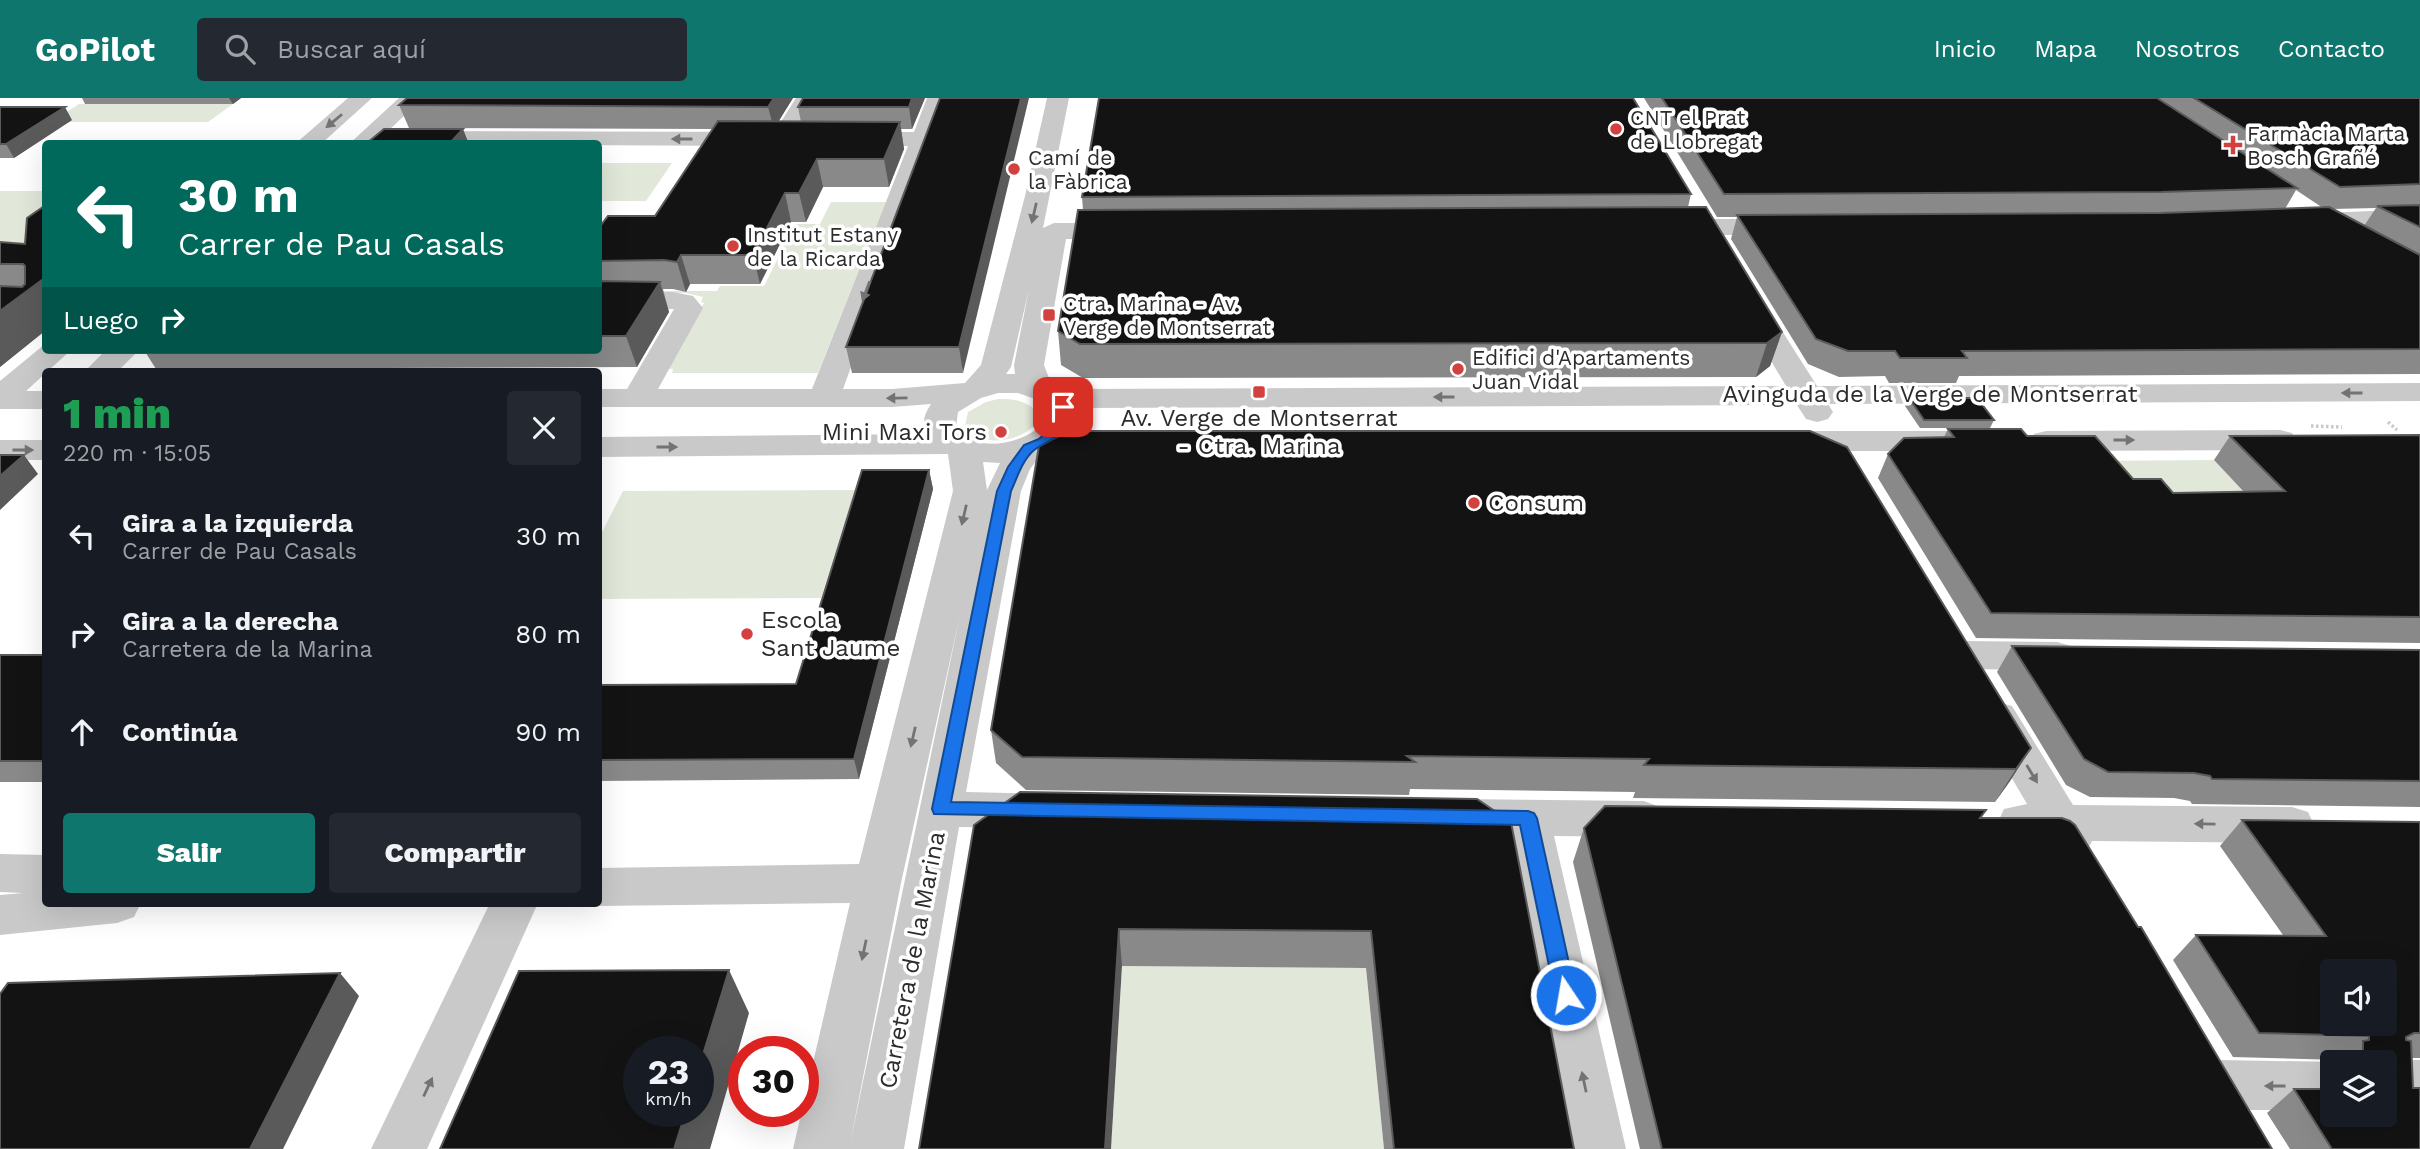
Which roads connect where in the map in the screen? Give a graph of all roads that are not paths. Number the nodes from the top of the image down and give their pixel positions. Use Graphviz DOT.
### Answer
graph roads {
  1 [pos="361,98"];
  2 [pos="412,98"];
  3 [pos="807,98"];
  4 [pos="938,98"];
  5 [pos="1058,98"];
  6 [pos="1080,98"];
  7 [pos="923,136"];
  8 [pos="782,139"];
  9 [pos="311,140"];
  10 [pos="365,140"];
  11 [pos="573,140"];
  12 [pos="2294,203"];
  13 [pos="2420,217"];
  14 [pos="2321,220"];
  15 [pos="2278,224"];
  16 [pos="1643,227"];
  17 [pos="1808,227"];
  18 [pos="1148,230"];
  19 [pos="1054,231"];
  20 [pos="2371,247"];
  21 [pos="1740,285"];
  22 [pos="602,300"];
  23 [pos="51,354"];
  24 [pos="119,354"];
  25 [pos="103,368"];
  26 [pos="972,389"];
  27 [pos="2420,392"];
  28 [pos="1049,393"];
  29 [pos="1806,395"];
  30 [pos="0,398"];
  31 [pos="602,398"];
  32 [pos="637,398"];
  33 [pos="824,398"];
  34 [pos="42,400"];
  35 [pos="2305,433"];
  36 [pos="1084,439"];
  37 [pos="1748,441"];
  38 [pos="956,445"];
  39 [pos="1036,445"];
  40 [pos="602,447"];
  41 [pos="0,450"];
  42 [pos="42,450"];
  43 [pos="1844,458"];
  44 [pos="2092,656"];
  45 [pos="941,809"];
  46 [pos="1092,811"];
  47 [pos="1419,817"];
  48 [pos="1528,818"];
  49 [pos="1682,820"];
  50 [pos="1975,822"];
  51 [pos="2060,822"];
  52 [pos="2326,826"];
  53 [pos="2089,870"];
  54 [pos="42,878"];
  55 [pos="878,883"];
  56 [pos="602,887"];
  57 [pos="42,906"];
  58 [pos="12,907"];
  59 [pos="512,907"];
  60 [pos="2397,1085"];
  61 [pos="2420,1085"];
  62 [pos="2320,1086"];
  63 [pos="2219,1088"];
  64 [pos="400,1149"];
  65 [pos="821,1149"];
  66 [pos="876,1149"];
  67 [pos="1598,1149"];
  1 -- 9 [label="street, one-way"];
  2 -- 10 [label="street"];
  3 -- 8 [label="street"];
  4 -- 7 [label="street"];
  5 -- 26 [label="street, one-way"];
  6 -- 19 [label="street"];
  7 -- 8 [label="street"];
  7 -- 33 [label="street, one-way"];
  8 -- 11 [label="street, one-way"];
  12 -- 14 [label="street"];
  13 -- 14 [label="street"];
  14 -- 15 [label="street"];
  14 -- 20 [label="street"];
  16 -- 17 [label="street"];
  18 -- 19 [label="street"];
  19 -- 28 [label="street"];
  21 -- 29 [label="street"];
  22 -- 32 [label="street"];
  23 -- 30 [label="street"];
  24 -- 25 [label="street"];
  26 -- 28 [label="street, Avinguda de la Verge de Montserrat"];
  26 -- 33 [label="street, one-way"];
  26 -- 38 [label="street, Carretera de la Marina"];
  27 -- 29 [label="street, Avinguda de la Verge de Montserrat, one-way"];
  29 -- 28 [label="street, Avinguda de la Verge de Montserrat, one-way"];
  28 -- 39 [label="street, Carretera de la Marina"];
  29 -- 43 [label="street"];
  30 -- 34 [label="street"];
  31 -- 32 [label="street"];
  32 -- 33 [label="street"];
  43 -- 35 [label="street, Avinguda de la Verge de Montserrat, one-way"];
  36 -- 39 [label="street"];
  37 -- 43 [label="street, Avinguda de la Verge de Montserrat"];
  38 -- 39 [label="street"];
  40 -- 38 [label="street, one-way"];
  38 -- 55 [label="street, Carretera de la Marina, one-way"];
  39 -- 45 [label="street, Carretera de la Marina"];
  41 -- 42 [label="street, one-way"];
  44 -- 51 [label="street, one-way"];
  45 -- 46 [label="street"];
  45 -- 66 [label="street, Carretera de la Marina"];
  47 -- 48 [label="street"];
  48 -- 49 [label="street"];
  67 -- 48 [label="street, one-way"];
  50 -- 51 [label="street"];
  52 -- 51 [label="street, one-way"];
  51 -- 53 [label="street"];
  54 -- 58 [label="street"];
  55 -- 56 [label="street"];
  55 -- 65 [label="street, Carretera de la Marina, one-way"];
  57 -- 58 [label="street"];
  64 -- 59 [label="street, one-way"];
  60 -- 61 [label="street"];
  62 -- 63 [label="street, one-way"];
}
